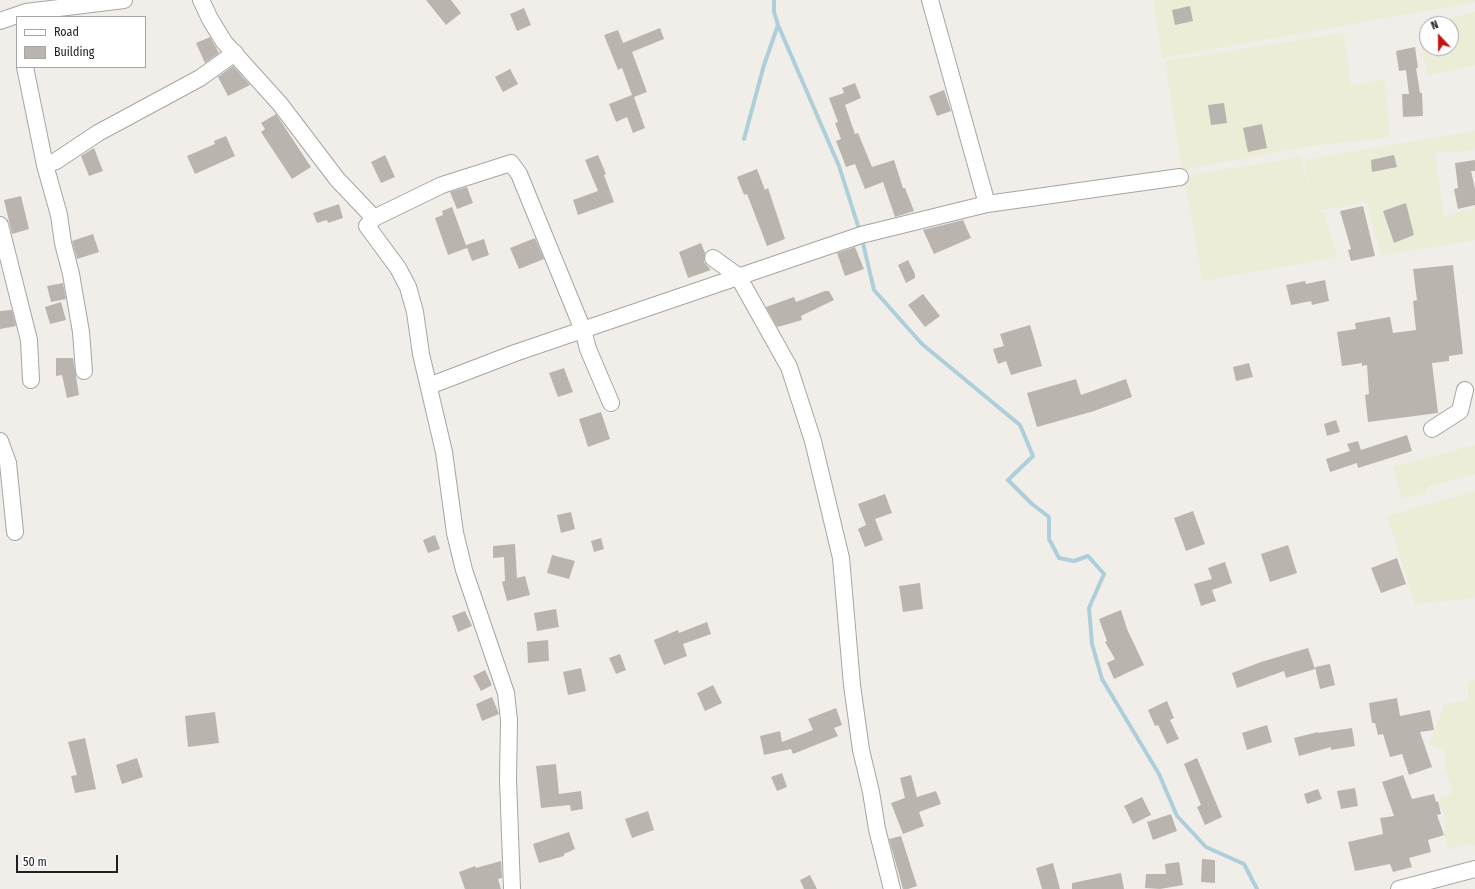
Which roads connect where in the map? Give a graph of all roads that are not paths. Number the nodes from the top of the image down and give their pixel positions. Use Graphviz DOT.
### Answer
graph roads {
  1 [pos="124,0"];
  2 [pos="201,0"];
  3 [pos="930,0"];
  4 [pos="18,16"];
  5 [pos="16,17"];
  6 [pos="0,21"];
  7 [pos="235,53"];
  8 [pos="25,68"];
  9 [pos="45,165"];
  10 [pos="1180,176"];
  11 [pos="988,204"];
  12 [pos="374,218"];
  13 [pos="0,225"];
  14 [pos="713,258"];
  15 [pos="738,276"];
  16 [pos="583,330"];
  17 [pos="84,371"];
  18 [pos="31,380"];
  19 [pos="429,386"];
  20 [pos="1467,387"];
  21 [pos="611,403"];
  22 [pos="1432,429"];
  23 [pos="0,441"];
  24 [pos="3,457"];
  25 [pos="15,532"];
  26 [pos="1475,869"];
  27 [pos="512,889"];
  28 [pos="892,889"];
  29 [pos="1399,889"];
  1 -- 4 [label="street"];
  2 -- 7 [label="street"];
  3 -- 11 [label="street"];
  5 -- 6 [label="street"];
  7 -- 9 [label="street"];
  7 -- 12 [label="street"];
  8 -- 9 [label="street"];
  9 -- 17 [label="street"];
  10 -- 11 [label="street"];
  11 -- 15 [label="street"];
  12 -- 16 [label="street"];
  12 -- 19 [label="street"];
  13 -- 18 [label="street"];
  14 -- 15 [label="street"];
  15 -- 16 [label="street"];
  15 -- 28 [label="street"];
  16 -- 19 [label="street"];
  16 -- 21 [label="street"];
  19 -- 27 [label="street"];
  20 -- 22 [label="street"];
  23 -- 24 [label="street"];
  24 -- 25 [label="street"];
  26 -- 29 [label="street"];
}
